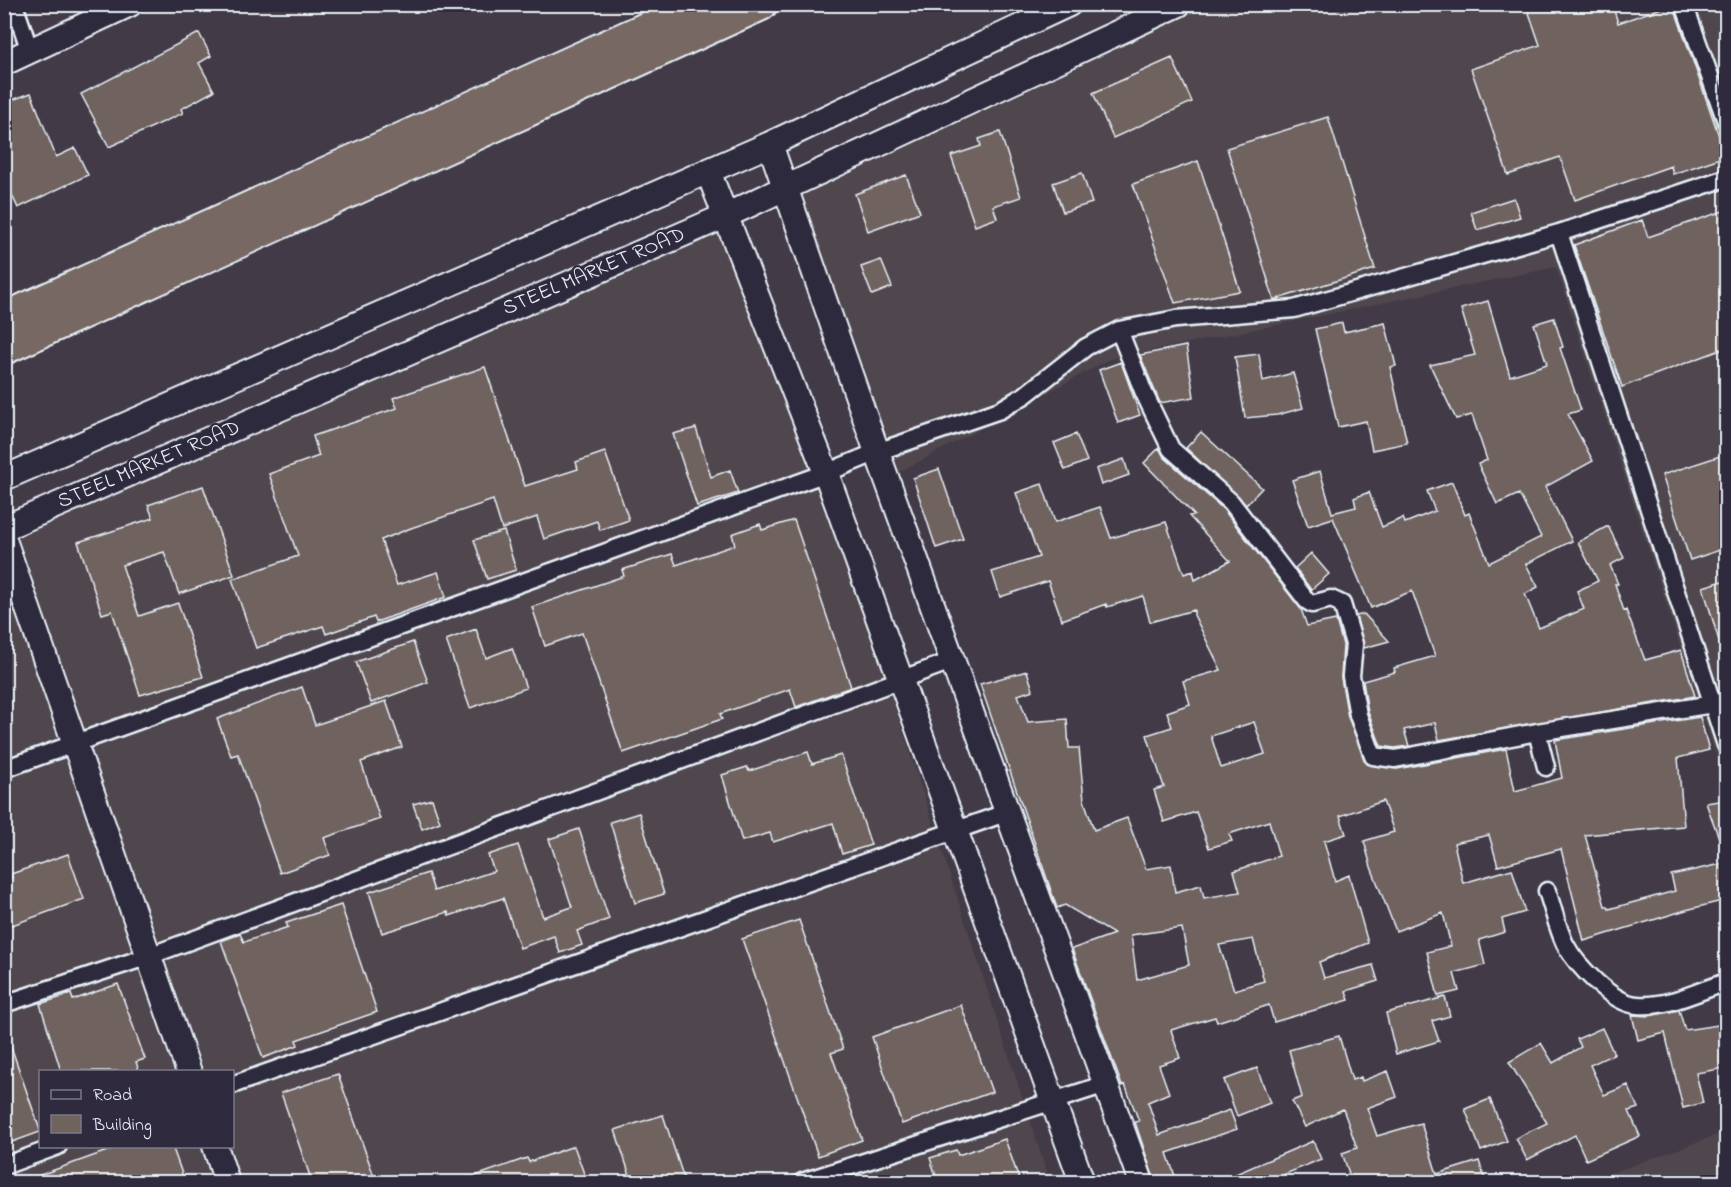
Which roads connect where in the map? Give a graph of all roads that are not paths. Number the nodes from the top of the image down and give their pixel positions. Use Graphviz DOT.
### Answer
graph roads {
  1 [pos="130,4"];
  2 [pos="702,4"];
  3 [pos="761,4"];
  4 [pos="1179,4"];
  5 [pos="1684,4"];
  6 [pos="1057,7"];
  7 [pos="10,11"];
  8 [pos="30,51"];
  9 [pos="4,63"];
  10 [pos="1726,121"];
  11 [pos="770,144"];
  12 [pos="708,171"];
  13 [pos="1726,178"];
  14 [pos="785,189"];
  15 [pos="725,216"];
  16 [pos="1559,233"];
  17 [pos="4,320"];
  18 [pos="1119,330"];
  19 [pos="4,348"];
  20 [pos="877,452"];
  21 [pos="826,473"];
  22 [pos="4,478"];
  23 [pos="4,528"];
  24 [pos="4,540"];
  25 [pos="954,660"];
  26 [pos="901,681"];
  27 [pos="1713,704"];
  28 [pos="1537,732"];
  29 [pos="76,745"];
  30 [pos="1726,745"];
  31 [pos="1546,767"];
  32 [pos="4,769"];
  33 [pos="1008,812"];
  34 [pos="955,832"];
  35 [pos="1547,891"];
  36 [pos="149,956"];
  37 [pos="1726,982"];
  38 [pos="4,1004"];
  39 [pos="189,1070"];
  40 [pos="234,1084"];
  41 [pos="1106,1084"];
  42 [pos="1052,1100"];
  43 [pos="53,1148"];
  44 [pos="216,1148"];
  45 [pos="4,1166"];
  46 [pos="228,1182"];
  47 [pos="802,1182"];
  48 [pos="1082,1182"];
  49 [pos="1141,1182"];
  1 -- 8 [label="street"];
  2 -- 17 [label="highway"];
  3 -- 19 [label="highway"];
  4 -- 14 [label="street, STEEL MARKET ROAD"];
  5 -- 10 [label="street"];
  6 -- 11 [label="street"];
  7 -- 8 [label="street"];
  8 -- 9 [label="street"];
  11 -- 12 [label="street"];
  11 -- 14 [label="street"];
  12 -- 15 [label="street"];
  12 -- 22 [label="street"];
  13 -- 16 [label="street"];
  14 -- 15 [label="street, STEEL MARKET ROAD"];
  14 -- 20 [label="street"];
  15 -- 21 [label="street"];
  15 -- 23 [label="street, STEEL MARKET ROAD"];
  16 -- 18 [label="street"];
  16 -- 27 [label="street"];
  18 -- 20 [label="street"];
  18 -- 28 [label="street"];
  20 -- 21 [label="street"];
  20 -- 25 [label="street"];
  21 -- 26 [label="street"];
  21 -- 29 [label="street"];
  24 -- 29 [label="street"];
  25 -- 26 [label="street"];
  25 -- 33 [label="street"];
  26 -- 34 [label="street"];
  26 -- 36 [label="street"];
  27 -- 28 [label="street"];
  27 -- 30 [label="street"];
  28 -- 31 [label="street"];
  29 -- 32 [label="street"];
  29 -- 36 [label="street"];
  33 -- 34 [label="street"];
  33 -- 41 [label="street"];
  34 -- 40 [label="street"];
  34 -- 42 [label="street"];
  35 -- 37 [label="street"];
  36 -- 38 [label="street"];
  36 -- 39 [label="street"];
  41 -- 42 [label="street"];
  41 -- 49 [label="street"];
  42 -- 47 [label="street"];
  42 -- 48 [label="street"];
  43 -- 45 [label="street"];
  44 -- 46 [label="street"];
}
